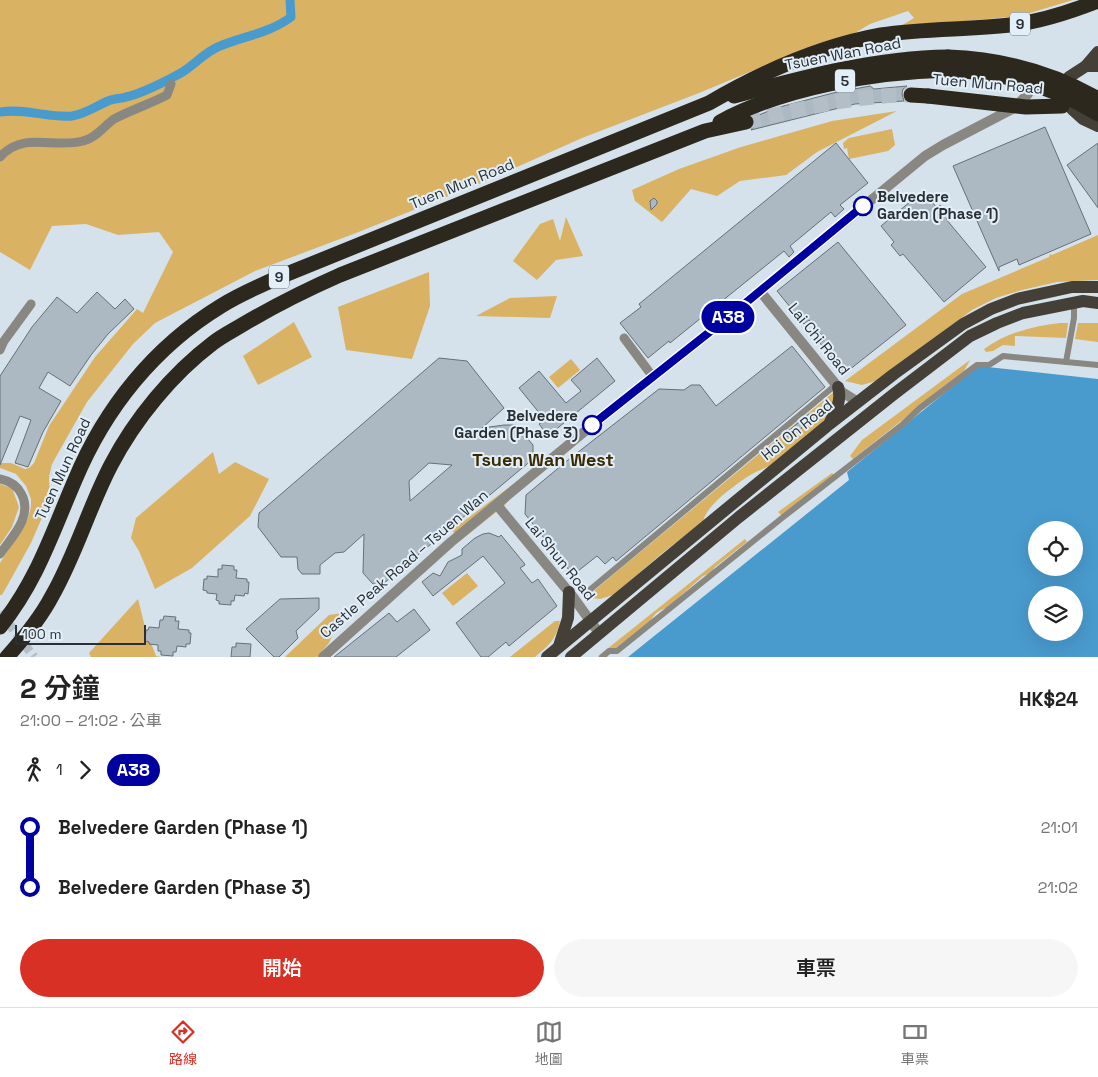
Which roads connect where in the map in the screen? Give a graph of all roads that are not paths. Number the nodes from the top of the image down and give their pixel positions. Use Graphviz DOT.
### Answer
graph roads {
  1 [pos="1098,1"];
  2 [pos="1098,52"];
  3 [pos="948,63"];
  4 [pos="1092,66"];
  5 [pos="171,84"];
  6 [pos="1028,94"];
  7 [pos="910,95"];
  8 [pos="1098,99"];
  9 [pos="709,103"];
  10 [pos="1067,104"];
  11 [pos="746,122"];
  12 [pos="1098,123"];
  13 [pos="704,131"];
  14 [pos="0,157"];
  15 [pos="1098,287"];
  16 [pos="760,291"];
  17 [pos="1074,303"];
  18 [pos="1098,303"];
  19 [pos="31,304"];
  20 [pos="624,338"];
  21 [pos="0,350"];
  22 [pos="1066,362"];
  23 [pos="1098,365"];
  24 [pos="653,377"];
  25 [pos="835,388"];
  26 [pos="894,394"];
  27 [pos="858,402"];
  28 [pos="827,426"];
  29 [pos="0,479"];
  30 [pos="497,504"];
  31 [pos="0,554"];
  32 [pos="569,592"];
  33 [pos="586,593"];
  34 [pos="590,621"];
  35 [pos="0,627"];
  36 [pos="599,633"];
  37 [pos="559,646"];
  38 [pos="7,657"];
  39 [pos="323,657"];
  40 [pos="546,657"];
  41 [pos="570,657"];
  42 [pos="602,657"];
  1 -- 9 [label="highway, Tuen Mun Road / 9"];
  2 -- 4 [label="main road"];
  3 -- 8 [label="highway, Tsuen Wan Road / 5, bridge"];
  3 -- 9 [label="highway, Tsuen Wan Road / 5"];
  3 -- 12 [label="highway, Tsuen Wan Road / 5, bridge"];
  3 -- 13 [label="highway, Tsuen Wan Road / 5"];
  4 -- 10 [label="main road"];
  5 -- 14 [label="street"];
  6 -- 16 [label="street, Castle Peak Road – Tsuen Wan"];
  7 -- 10 [label="highway, Tuen Mun Road, bridge"];
  9 -- 35 [label="highway, Tuen Mun Road / 9"];
  10 -- 12 [label="main road"];
  11 -- 13 [label="highway, 9"];
  13 -- 38 [label="highway, 9"];
  15 -- 27 [label="main road, Hoi On Road"];
  16 -- 24 [label="street, Castle Peak Road – Tsuen Wan"];
  16 -- 25 [label="street, Lai Chi Road"];
  17 -- 18 [label="main road"];
  17 -- 22 [label="street"];
  17 -- 26 [label="main road"];
  19 -- 21 [label="street"];
  20 -- 24 [label="street"];
  22 -- 23 [label="street"];
  22 -- 42 [label="street"];
  24 -- 30 [label="street, Castle Peak Road – Tsuen Wan"];
  25 -- 27 [label="street, Lai Chi Road"];
  25 -- 28 [label="main road"];
  25 -- 33 [label="street"];
  26 -- 27 [label="main road"];
  26 -- 36 [label="main road"];
  27 -- 28 [label="main road, Hoi On Road"];
  28 -- 34 [label="main road, Hoi On Road"];
  29 -- 31 [label="street"];
  30 -- 32 [label="street, Lai Shun Road"];
  30 -- 39 [label="street, Castle Peak Road – Tsuen Wan"];
  32 -- 34 [label="street, Lai Shun Road"];
  32 -- 37 [label="main road"];
  34 -- 36 [label="street, Lai Shun Road"];
  34 -- 37 [label="main road, Hoi On Road"];
  36 -- 41 [label="main road"];
  37 -- 40 [label="main road, Hoi On Road"];
}
